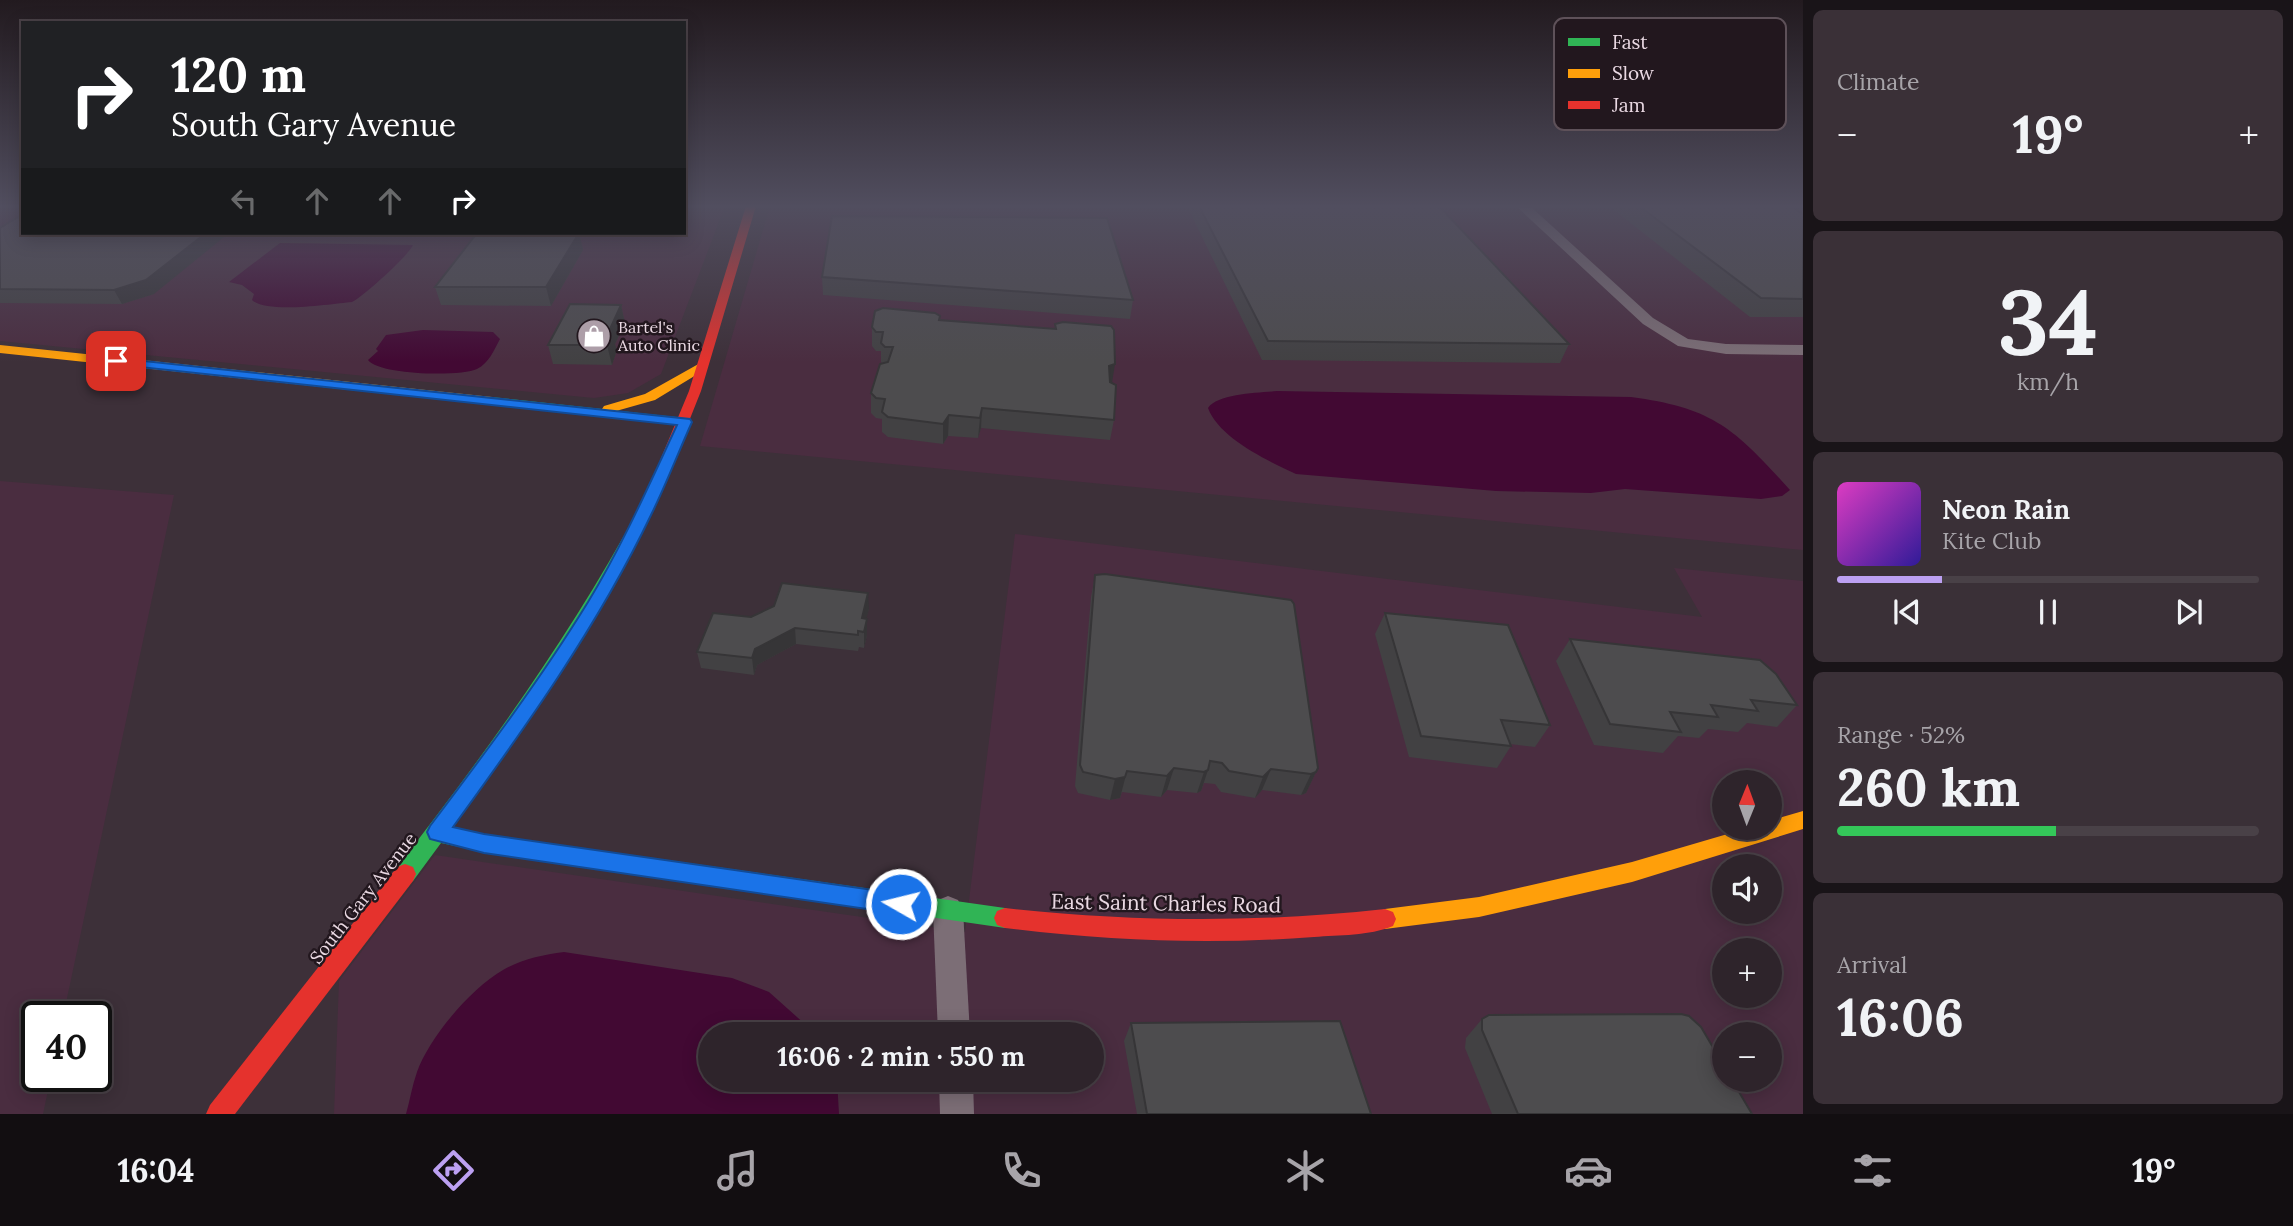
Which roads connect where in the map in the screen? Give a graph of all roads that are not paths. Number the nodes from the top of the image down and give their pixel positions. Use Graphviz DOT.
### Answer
graph roads {
  1 [pos="735,258"];
  2 [pos="1579,258"];
  3 [pos="0,349"];
  4 [pos="1803,351"];
  5 [pos="702,366"];
  6 [pos="595,414"];
  7 [pos="685,422"];
  8 [pos="1803,820"];
  9 [pos="437,832"];
  10 [pos="948,910"];
  11 [pos="953,1022"];
  12 [pos="956,1092"];
  13 [pos="219,1114"];
  14 [pos="957,1114"];
  1 -- 5 [label="street, South Gary Avenue"];
  2 -- 4 [label="street"];
  3 -- 6 [label="street"];
  5 -- 6 [label="street"];
  5 -- 7 [label="street, South Gary Avenue"];
  6 -- 7 [label="street"];
  7 -- 9 [label="street, South Gary Avenue"];
  8 -- 10 [label="street, East Saint Charles Road"];
  9 -- 10 [label="street, East Saint Charles Road"];
  9 -- 13 [label="street, South Gary Avenue"];
  10 -- 11 [label="street"];
  12 -- 14 [label="street"];
}
